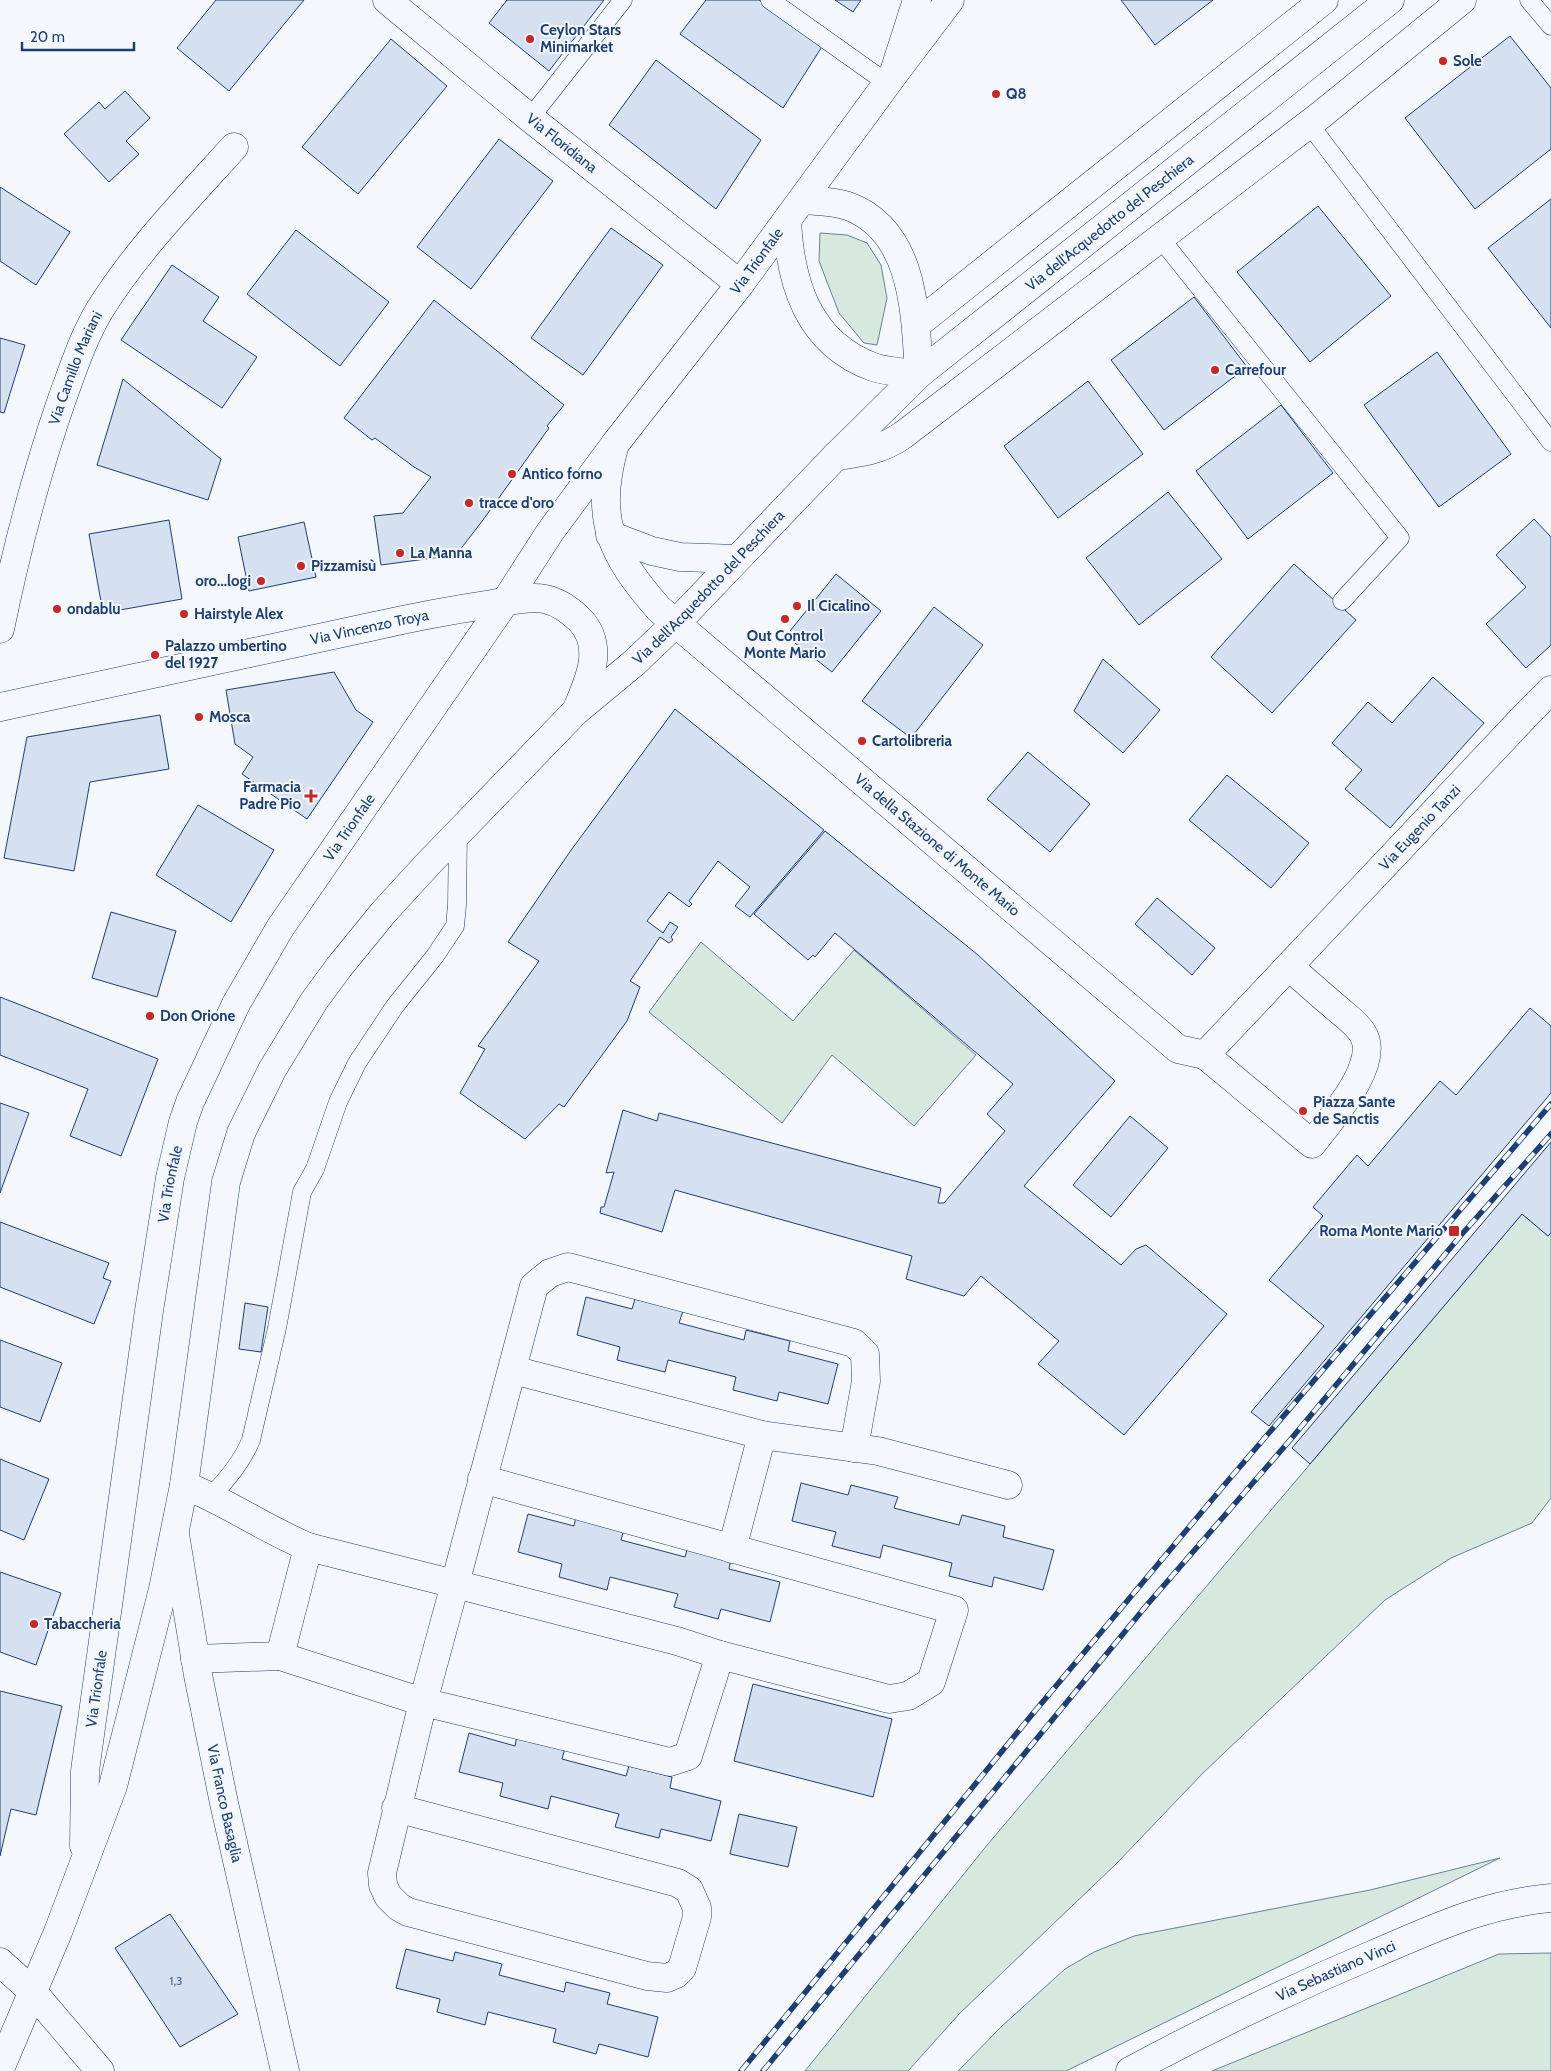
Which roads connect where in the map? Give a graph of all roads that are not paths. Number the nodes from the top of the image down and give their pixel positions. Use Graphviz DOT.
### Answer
graph roads {
  1 [pos="387,0"];
  2 [pos="623,0"];
  3 [pos="770,0"];
  4 [pos="917,0"];
  5 [pos="950,0"];
  6 [pos="1324,0"];
  7 [pos="1390,0"];
  8 [pos="1462,0"];
  9 [pos="1529,0"];
  10 [pos="1551,26"];
  11 [pos="890,78"];
  12 [pos="530,118"];
  13 [pos="1309,124"];
  14 [pos="234,147"];
  15 [pos="795,210"];
  16 [pos="1160,238"];
  17 [pos="740,284"];
  18 [pos="916,325"];
  19 [pos="919,374"];
  20 [pos="1551,442"];
  21 [pos="615,444"];
  22 [pos="836,456"];
  23 [pos="610,535"];
  24 [pos="736,559"];
  25 [pos="1342,601"];
  26 [pos="505,602"];
  27 [pos="676,623"];
  28 [pos="0,629"];
  29 [pos="1551,690"];
  30 [pos="0,707"];
  31 [pos="576,712"];
  32 [pos="458,832"];
  33 [pos="1289,967"];
  34 [pos="1205,1056"];
  35 [pos="513,1370"];
  36 [pos="762,1436"];
  37 [pos="854,1448"];
  38 [pos="482,1479"];
  39 [pos="184,1485"];
  40 [pos="1008,1485"];
  41 [pos="211,1496"];
  42 [pos="175,1533"];
  43 [pos="308,1547"];
  44 [pos="732,1549"];
  45 [pos="455,1584"];
  46 [pos="720,1655"];
  47 [pos="280,1656"];
  48 [pos="195,1659"];
  49 [pos="423,1702"];
  50 [pos="396,1808"];
  51 [pos="84,1858"];
  52 [pos="1551,1898"];
  53 [pos="0,1962"];
  54 [pos="32,1991"];
  55 [pos="0,2069"];
  56 [pos="100,2071"];
  57 [pos="285,2071"];
  58 [pos="1130,2071"];
  1 -- 12 [label="street, Via Floridiana"];
  2 -- 12 [label="lane"];
  3 -- 11 [label="lane"];
  4 -- 11 [label="street, Via Trionfale"];
  5 -- 11 [label="street, Via Trionfale"];
  6 -- 18 [label="street"];
  7 -- 19 [label="street, Via dell'Acquedotto del Peschiera"];
  8 -- 13 [label="street"];
  9 -- 10 [label="lane"];
  11 -- 15 [label="street, Via Trionfale"];
  12 -- 17 [label="street, Via Floridiana"];
  13 -- 16 [label="street"];
  13 -- 20 [label="lane"];
  14 -- 28 [label="street, Via Camillo Mariani"];
  15 -- 17 [label="street, Via Trionfale"];
  15 -- 18 [label="street"];
  15 -- 19 [label="street"];
  16 -- 22 [label="street"];
  16 -- 25 [label="lane"];
  17 -- 21 [label="street, Via Trionfale"];
  18 -- 19 [label="street"];
  19 -- 22 [label="street, Via dell'Acquedotto del Peschiera"];
  21 -- 23 [label="street, Via Trionfale"];
  21 -- 26 [label="street, Via Trionfale"];
  22 -- 24 [label="street, Via dell'Acquedotto del Peschiera"];
  23 -- 24 [label="street"];
  23 -- 27 [label="street, Via Trionfale"];
  24 -- 27 [label="street, Via dell'Acquedotto del Peschiera"];
  26 -- 30 [label="street, Via Vincenzo Troya"];
  26 -- 31 [label="street, Via Trionfale"];
  26 -- 51 [label="street, Via Trionfale"];
  27 -- 31 [label="street, Via dell'Acquedotto del Peschiera"];
  27 -- 34 [label="street, Via della Stazione di Monte Mario"];
  29 -- 33 [label="street, Via Eugenio Tanzi"];
  31 -- 32 [label="street, Via Trionfale"];
  32 -- 39 [label="street, Via Trionfale"];
  32 -- 41 [label="lane"];
  33 -- 34 [label="street"];
  33 -- 34 [label="street"];
  35 -- 36 [label="street"];
  35 -- 37 [label="street"];
  35 -- 38 [label="street"];
  36 -- 37 [label="street"];
  36 -- 44 [label="street"];
  37 -- 40 [label="street"];
  38 -- 44 [label="street"];
  38 -- 45 [label="street"];
  39 -- 41 [label="street"];
  39 -- 42 [label="street, Via Trionfale"];
  41 -- 43 [label="street"];
  42 -- 48 [label="street, Via Franco Basaglia"];
  42 -- 51 [label="street, Via Trionfale"];
  43 -- 45 [label="street"];
  43 -- 47 [label="street"];
  44 -- 46 [label="street"];
  45 -- 46 [label="street"];
  45 -- 49 [label="street"];
  46 -- 49 [label="street"];
  47 -- 48 [label="street"];
  47 -- 49 [label="street"];
  48 -- 57 [label="street, Via Franco Basaglia"];
  49 -- 50 [label="street"];
  50 -- 50 [label="street"];
  51 -- 54 [label="street, Via Trionfale"];
  52 -- 58 [label="street, Via Sebastiano Vinci"];
  53 -- 54 [label="street"];
  54 -- 55 [label="street, Via Trionfale"];
  54 -- 56 [label="street"];
}
